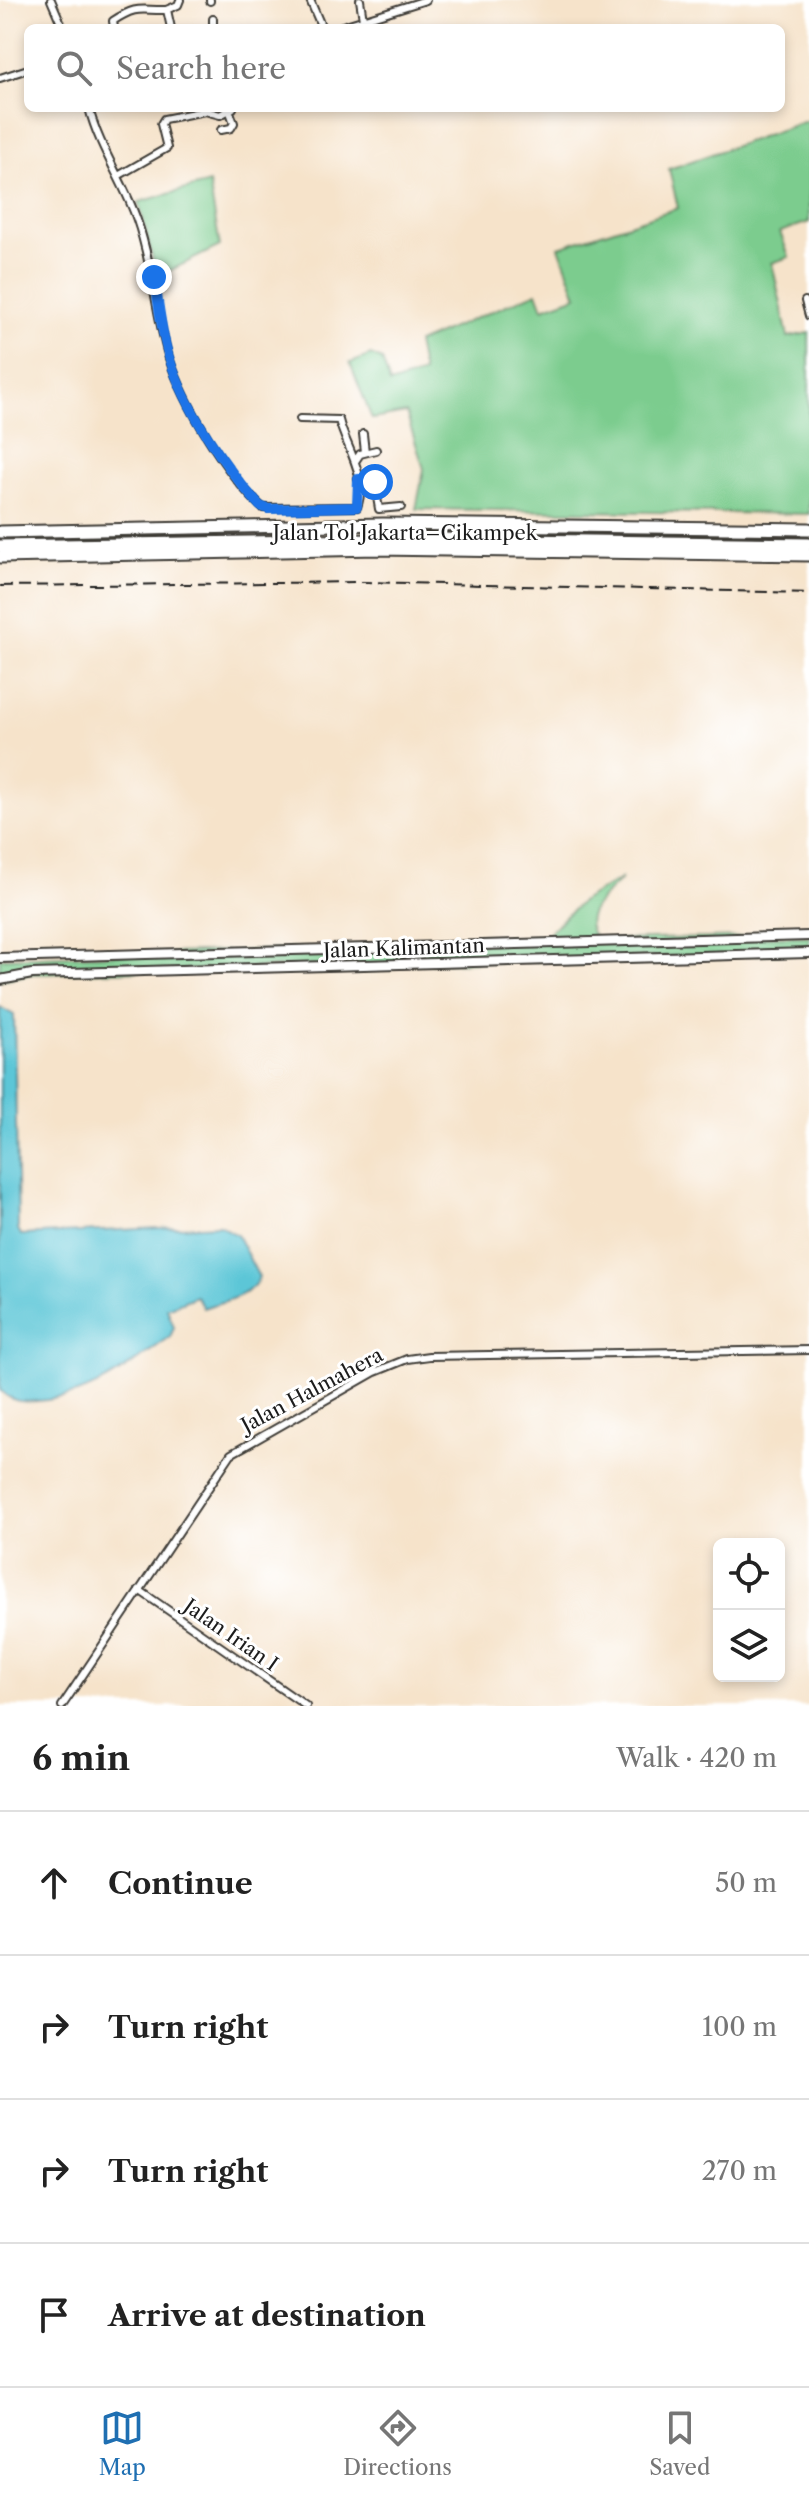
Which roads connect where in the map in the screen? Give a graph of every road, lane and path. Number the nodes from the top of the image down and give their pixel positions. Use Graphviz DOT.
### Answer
graph roads {
  1 [pos="51,0"];
  2 [pos="180,0"];
  3 [pos="310,0"];
  4 [pos="360,0"];
  5 [pos="426,0"];
  6 [pos="166,10"];
  7 [pos="213,19"];
  8 [pos="363,19"];
  9 [pos="61,24"];
  10 [pos="113,24"];
  11 [pos="170,24"];
  12 [pos="213,24"];
  13 [pos="321,24"];
  14 [pos="348,24"];
  15 [pos="24,70"];
  16 [pos="0,78"];
  17 [pos="91,112"];
  18 [pos="200,112"];
  19 [pos="232,112"];
  20 [pos="221,130"];
  21 [pos="118,176"];
  22 [pos="805,301"];
  23 [pos="809,316"];
  24 [pos="300,419"];
  25 [pos="363,434"];
  26 [pos="376,450"];
  27 [pos="365,452"];
  28 [pos="356,460"];
  29 [pos="358,479"];
  30 [pos="401,507"];
  31 [pos="809,529"];
  32 [pos="0,532"];
  33 [pos="809,538"];
  34 [pos="0,540"];
  35 [pos="809,544"];
  36 [pos="0,546"];
  37 [pos="809,555"];
  38 [pos="0,557"];
  39 [pos="809,936"];
  40 [pos="389,946"];
  41 [pos="809,953"];
  42 [pos="0,958"];
  43 [pos="388,966"];
  44 [pos="0,980"];
  45 [pos="809,1350"];
  46 [pos="139,1590"];
  47 [pos="62,1706"];
  48 [pos="306,1706"];
  1 -- 9 [label="street"];
  2 -- 6 [label="street"];
  3 -- 13 [label="street"];
  4 -- 8 [label="street"];
  5 -- 8 [label="street"];
  6 -- 10 [label="street"];
  6 -- 11 [label="street"];
  7 -- 12 [label="street"];
  8 -- 14 [label="street"];
  15 -- 16 [label="street"];
  17 -- 21 [label="street"];
  18 -- 21 [label="street"];
  19 -- 20 [label="street"];
  21 -- 29 [label="street"];
  22 -- 23 [label="street"];
  24 -- 28 [label="street"];
  25 -- 27 [label="street"];
  26 -- 27 [label="street"];
  27 -- 28 [label="street"];
  28 -- 29 [label="street"];
  29 -- 30 [label="street"];
  31 -- 32 [label="highway, Jalan Tol Jakarta–Cikampek"];
  33 -- 34 [label="highway"];
  35 -- 36 [label="highway"];
  37 -- 38 [label="highway, Jalan Tol Jakarta–Cikampek"];
  39 -- 40 [label="street, Jalan Kalimantan"];
  40 -- 42 [label="street, Jalan Kalimantan"];
  40 -- 43 [label="street"];
  41 -- 43 [label="street, Jalan Kalimantan"];
  43 -- 44 [label="street, Jalan Kalimantan"];
  45 -- 46 [label="street, Jalan Halmahera"];
  46 -- 47 [label="street, Jalan Halmahera"];
  46 -- 48 [label="street, Jalan Irian I"];
}
